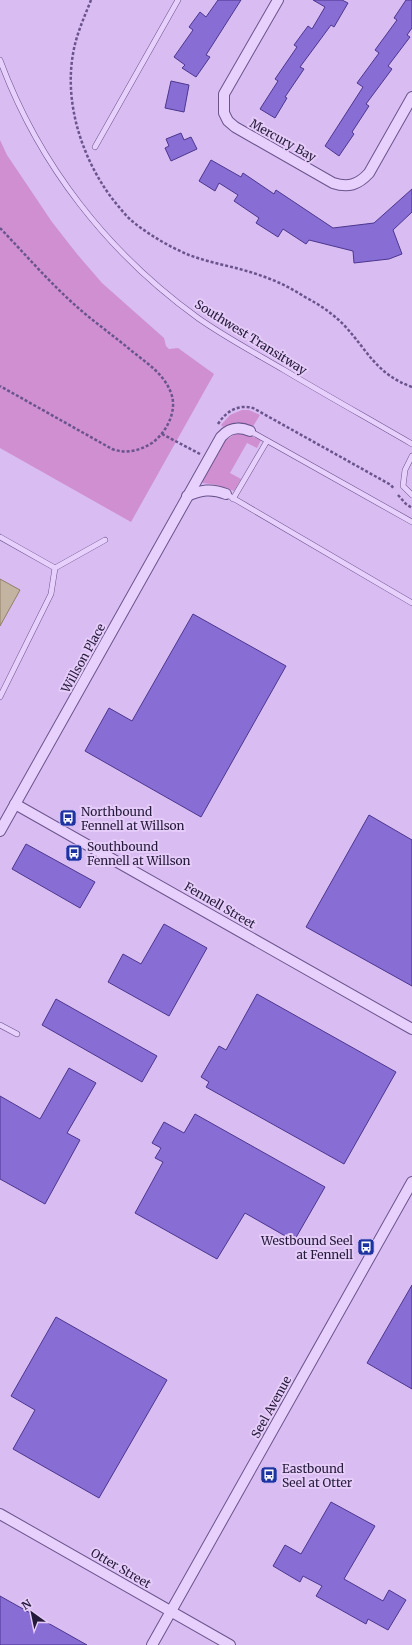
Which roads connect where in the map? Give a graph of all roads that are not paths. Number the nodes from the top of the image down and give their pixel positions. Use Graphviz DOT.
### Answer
graph roads {
  1 [pos="178,0"];
  2 [pos="278,0"];
  3 [pos="0,60"];
  4 [pos="412,97"];
  5 [pos="95,147"];
  6 [pos="250,431"];
  7 [pos="267,441"];
  8 [pos="412,444"];
  9 [pos="412,456"];
  10 [pos="412,495"];
  11 [pos="187,496"];
  12 [pos="229,496"];
  13 [pos="412,522"];
  14 [pos="0,537"];
  15 [pos="105,540"];
  16 [pos="55,568"];
  17 [pos="412,603"];
  18 [pos="0,697"];
  19 [pos="15,804"];
  20 [pos="0,831"];
  21 [pos="0,1025"];
  22 [pos="412,1029"];
  23 [pos="17,1034"];
  24 [pos="412,1182"];
  25 [pos="0,1514"];
  26 [pos="171,1611"];
  27 [pos="152,1645"];
  28 [pos="230,1645"];
  1 -- 5 [label="lane"];
  2 -- 4 [label="street, Mercury Bay"];
  3 -- 8 [label="lane, Southwest Transitway"];
  6 -- 7 [label="lane"];
  6 -- 11 [label="street, Willson Place"];
  7 -- 12 [label="lane"];
  7 -- 13 [label="lane"];
  9 -- 10 [label="lane"];
  11 -- 12 [label="street"];
  11 -- 19 [label="street, Willson Place"];
  12 -- 17 [label="lane"];
  14 -- 16 [label="lane"];
  15 -- 16 [label="lane"];
  16 -- 18 [label="lane"];
  19 -- 20 [label="street, Willson Place"];
  19 -- 22 [label="street, Fennell Street"];
  21 -- 23 [label="lane"];
  24 -- 26 [label="street, Seel Avenue"];
  25 -- 26 [label="street, Otter Street"];
  26 -- 27 [label="street, Seel Avenue"];
  26 -- 28 [label="street, Otter Street"];
}
